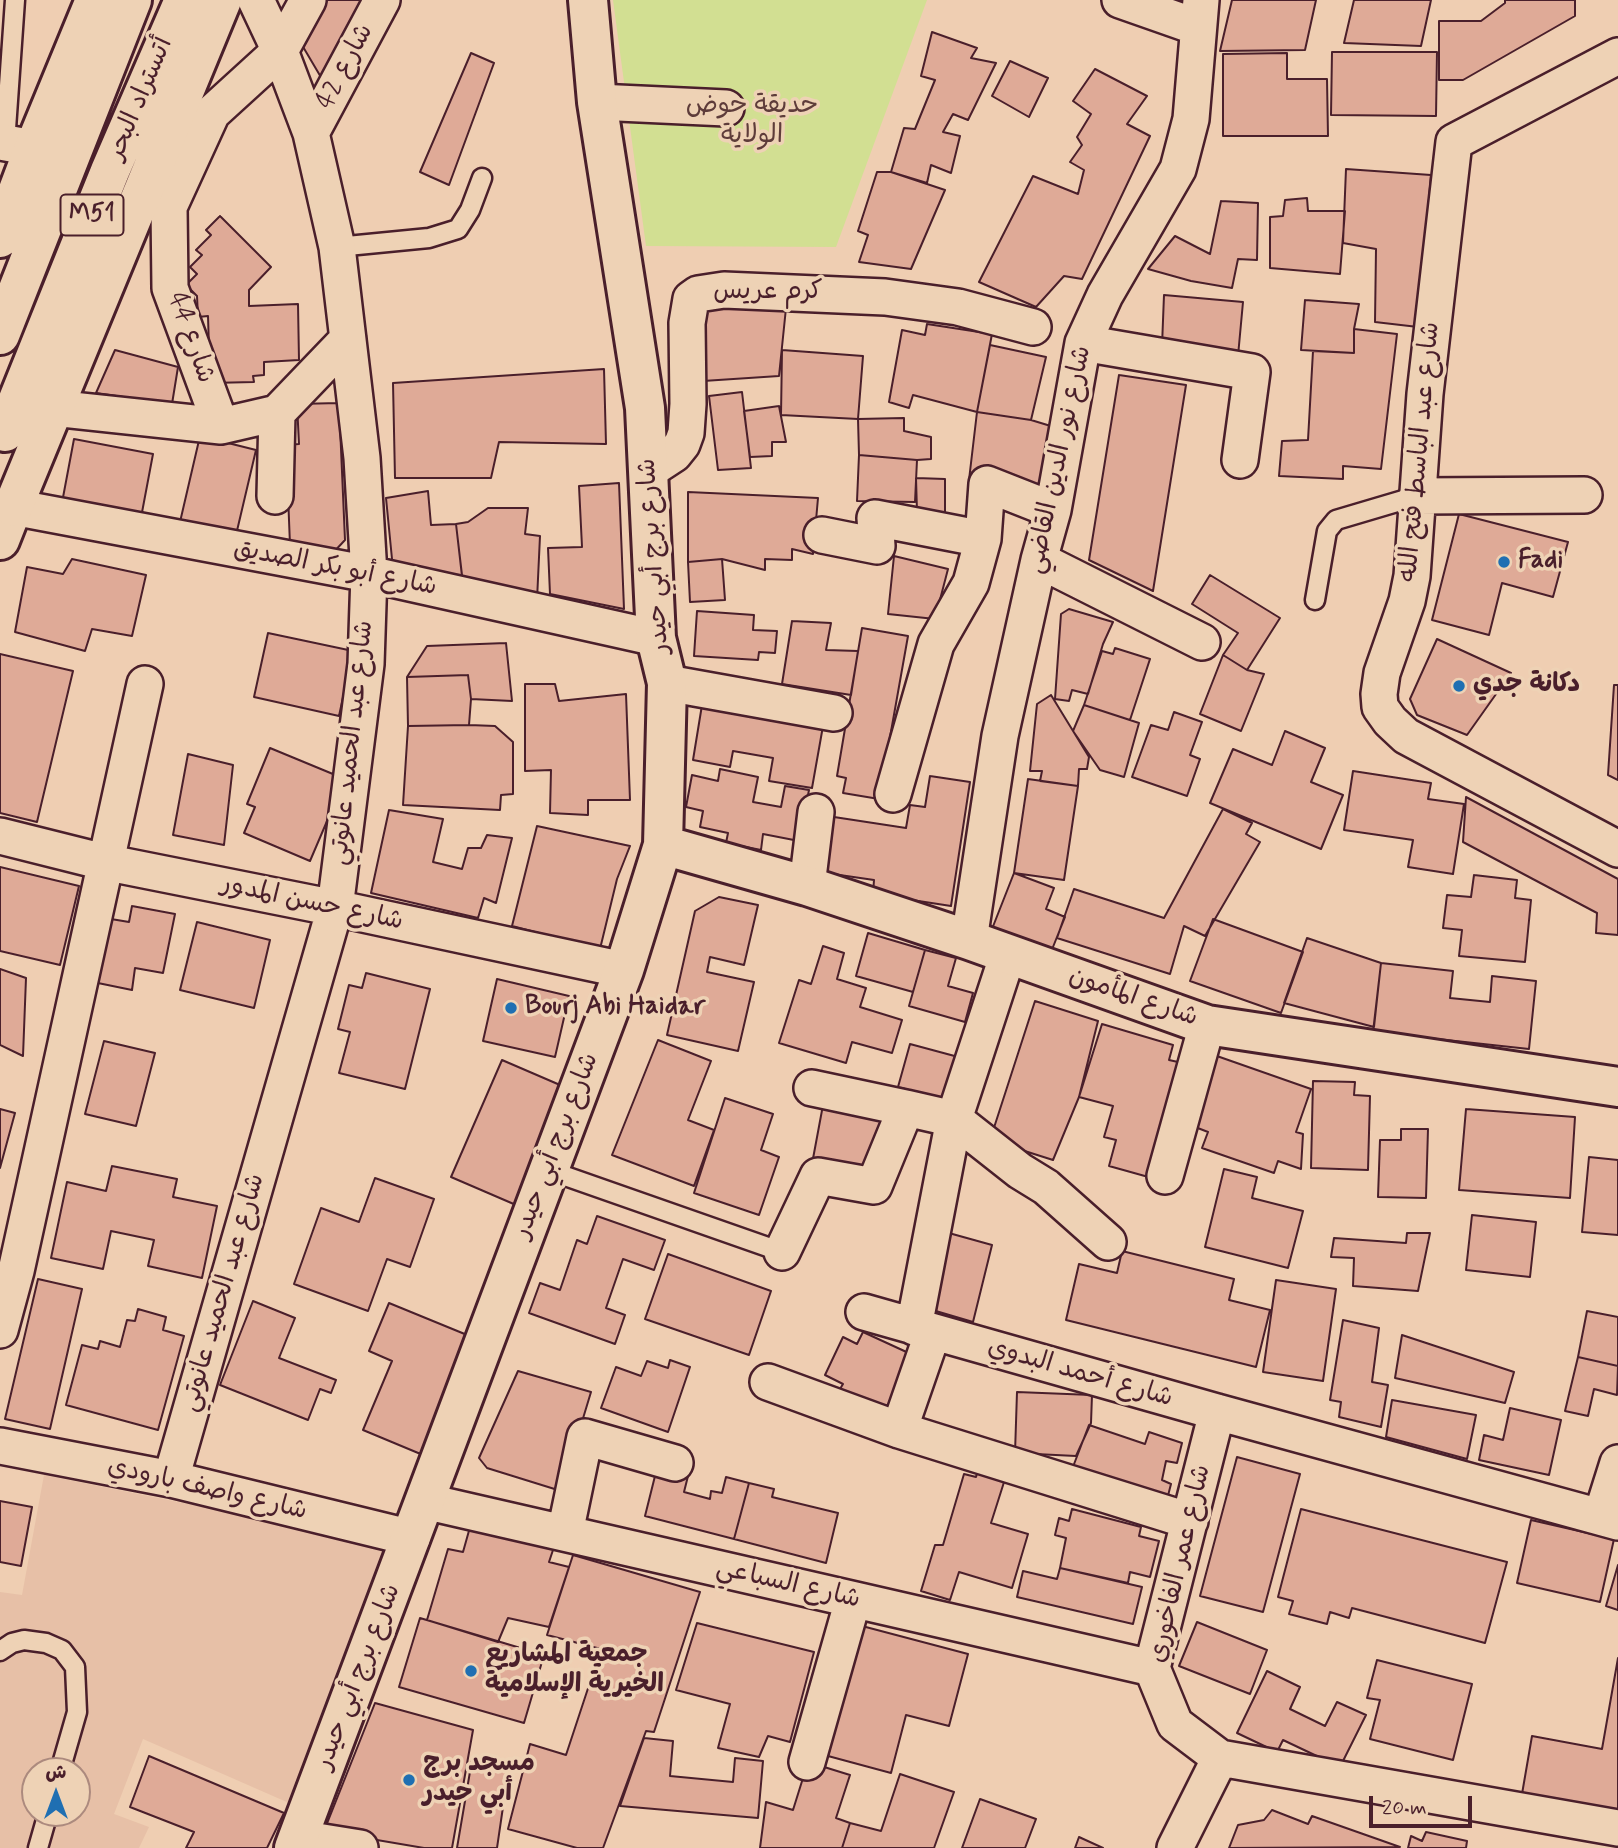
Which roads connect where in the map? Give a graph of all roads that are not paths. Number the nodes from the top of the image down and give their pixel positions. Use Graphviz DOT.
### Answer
graph roads {
  1 [pos="15,0"];
  2 [pos="95,0"];
  3 [pos="132,0"];
  4 [pos="184,0"];
  5 [pos="222,0"];
  6 [pos="256,0"];
  7 [pos="308,0"];
  8 [pos="382,0"];
  9 [pos="587,0"];
  10 [pos="1120,0"];
  11 [pos="1199,13"];
  12 [pos="280,51"];
  13 [pos="1618,56"];
  14 [pos="597,102"];
  15 [pos="726,108"];
  16 [pos="311,134"];
  17 [pos="13,145"];
  18 [pos="482,178"];
  19 [pos="0,238"];
  20 [pos="337,247"];
  21 [pos="1033,327"];
  22 [pos="0,335"];
  23 [pos="348,339"];
  24 [pos="1083,343"];
  25 [pos="54,408"];
  26 [pos="277,413"];
  27 [pos="221,426"];
  28 [pos="5,432"];
  29 [pos="1240,460"];
  30 [pos="648,471"];
  31 [pos="1584,495"];
  32 [pos="275,496"];
  33 [pos="1417,496"];
  34 [pos="1053,510"];
  35 [pos="6,524"];
  36 [pos="822,535"];
  37 [pos="983,539"];
  38 [pos="1040,560"];
  39 [pos="369,574"];
  40 [pos="1315,600"];
  41 [pos="656,638"];
  42 [pos="1202,642"];
  43 [pos="667,683"];
  44 [pos="145,684"];
  45 [pos="834,713"];
  46 [pos="893,794"];
  47 [pos="816,812"];
  48 [pos="0,836"];
  49 [pos="663,845"];
  50 [pos="1618,849"];
  51 [pos="104,862"];
  52 [pos="807,886"];
  53 [pos="335,908"];
  54 [pos="969,940"];
  55 [pos="1008,954"];
  56 [pos="624,970"];
  57 [pos="1207,1025"];
  58 [pos="1618,1087"];
  59 [pos="813,1088"];
  60 [pos="906,1108"];
  61 [pos="954,1119"];
  62 [pos="548,1170"];
  63 [pos="1165,1176"];
  64 [pos="1108,1242"];
  65 [pos="782,1252"];
  66 [pos="8,1268"];
  67 [pos="864,1312"];
  68 [pos="0,1330"];
  69 [pos="924,1330"];
  70 [pos="768,1382"];
  71 [pos="1217,1412"];
  72 [pos="899,1430"];
  73 [pos="0,1446"];
  74 [pos="675,1463"];
  75 [pos="1618,1463"];
  76 [pos="171,1479"];
  77 [pos="424,1501"];
  78 [pos="1609,1519"];
  79 [pos="1190,1521"];
  80 [pos="565,1534"];
  81 [pos="412,1538"];
  82 [pos="853,1600"];
  83 [pos="0,1651"];
  84 [pos="1152,1668"];
  85 [pos="64,1757"];
  86 [pos="1220,1758"];
  87 [pos="807,1762"];
  88 [pos="44,1827"];
  89 [pos="1618,1828"];
  90 [pos="296,1843"];
  91 [pos="38,1848"];
  92 [pos="360,1848"];
  93 [pos="1175,1848"];
  1 -- 17 [label="lane"];
  2 -- 17 [label="main road"];
  3 -- 22 [label="main road, أتستراد البحر / M51"];
  4 -- 28 [label="main road, أتستراد البحر / M51"];
  5 -- 25 [label="main road"];
  6 -- 12 [label="street, شارع عبد الحميد عانوتي"];
  7 -- 12 [label="street, شارع 44"];
  8 -- 16 [label="street, شارع 42"];
  9 -- 14 [label="main road, شارع برج أبي حيدر"];
  10 -- 11 [label="street"];
  11 -- 24 [label="street, شارع نور الدين القاضي"];
  12 -- 16 [label="street, شارع عبد الحميد عانوتي"];
  12 -- 27 [label="street, شارع 44"];
  13 -- 33 [label="street, شارع عبد الباسط فتح الله"];
  14 -- 15 [label="street"];
  14 -- 30 [label="main road, شارع برج أبي حيدر"];
  16 -- 20 [label="street, شارع عبد الحميد عانوتي"];
  17 -- 19 [label="main road"];
  18 -- 20 [label="lane"];
  20 -- 23 [label="street, شارع عبد الحميد عانوتي"];
  21 -- 30 [label="street, كرم عريس"];
  23 -- 26 [label="street"];
  23 -- 39 [label="street, شارع عبد الحميد عانوتي"];
  24 -- 29 [label="street"];
  24 -- 34 [label="street, شارع نور الدين القاضي"];
  25 -- 27 [label="street, شارع 44"];
  25 -- 35 [label="main road"];
  26 -- 27 [label="street"];
  26 -- 32 [label="street"];
  30 -- 41 [label="main road, شارع برج أبي حيدر"];
  31 -- 33 [label="street"];
  33 -- 40 [label="lane"];
  33 -- 50 [label="street, شارع عبد الباسط فتح الله"];
  34 -- 37 [label="street"];
  34 -- 38 [label="street, شارع نور الدين القاضي"];
  35 -- 39 [label="street, شارع أبو بكر الصديق"];
  36 -- 37 [label="street"];
  37 -- 46 [label="street"];
  38 -- 42 [label="street"];
  38 -- 54 [label="street, شارع نور الدين القاضي"];
  39 -- 41 [label="street, شارع أبو بكر الصديق"];
  39 -- 53 [label="street, شارع عبد الحميد عانوتي"];
  41 -- 43 [label="main road, شارع برج أبي حيدر"];
  43 -- 45 [label="street"];
  43 -- 49 [label="main road, شارع برج أبي حيدر"];
  44 -- 51 [label="street"];
  47 -- 52 [label="street"];
  48 -- 51 [label="street, شارع حسن المدور"];
  49 -- 52 [label="main road, شارع المأمون"];
  49 -- 56 [label="main road, شارع برج أبي حيدر"];
  51 -- 53 [label="street, شارع حسن المدور"];
  51 -- 66 [label="street"];
  52 -- 54 [label="main road, شارع المأمون"];
  53 -- 56 [label="street, شارع حسن المدور"];
  53 -- 76 [label="street, شارع عبد الحميد عانوتي"];
  54 -- 55 [label="main road, شارع المأمون"];
  55 -- 57 [label="main road, شارع المأمون"];
  55 -- 61 [label="street"];
  56 -- 62 [label="main road, شارع برج أبي حيدر"];
  57 -- 58 [label="main road, شارع المأمون"];
  57 -- 63 [label="street"];
  59 -- 60 [label="street"];
  60 -- 61 [label="street"];
  60 -- 65 [label="street"];
  61 -- 64 [label="street"];
  61 -- 69 [label="street"];
  62 -- 65 [label="lane"];
  62 -- 77 [label="main road, شارع برج أبي حيدر"];
  66 -- 68 [label="street"];
  67 -- 69 [label="street, شارع أحمد البدوي"];
  69 -- 71 [label="street, شارع أحمد البدوي"];
  69 -- 72 [label="street"];
  70 -- 72 [label="street"];
  71 -- 78 [label="street, شارع أحمد البدوي"];
  71 -- 79 [label="street, شارع عمر الفاخوري"];
  72 -- 79 [label="street"];
  73 -- 76 [label="street, شارع واصف بارودي"];
  74 -- 80 [label="street"];
  75 -- 78 [label="street"];
  76 -- 81 [label="street, شارع واصف بارودي"];
  77 -- 80 [label="street, شارع السباعي"];
  77 -- 81 [label="main road, شارع برج أبي حيدر"];
  79 -- 84 [label="street, شارع عمر الفاخوري"];
  80 -- 82 [label="street, شارع السباعي"];
  81 -- 90 [label="main road, شارع برج أبي حيدر"];
  82 -- 84 [label="street, شارع السباعي"];
  82 -- 87 [label="street"];
  83 -- 85 [label="lane"];
  84 -- 86 [label="street, شارع عمر الفاخوري"];
  86 -- 89 [label="street"];
  86 -- 93 [label="street"];
  88 -- 91 [label="lane"];
  90 -- 92 [label="street"];
}
